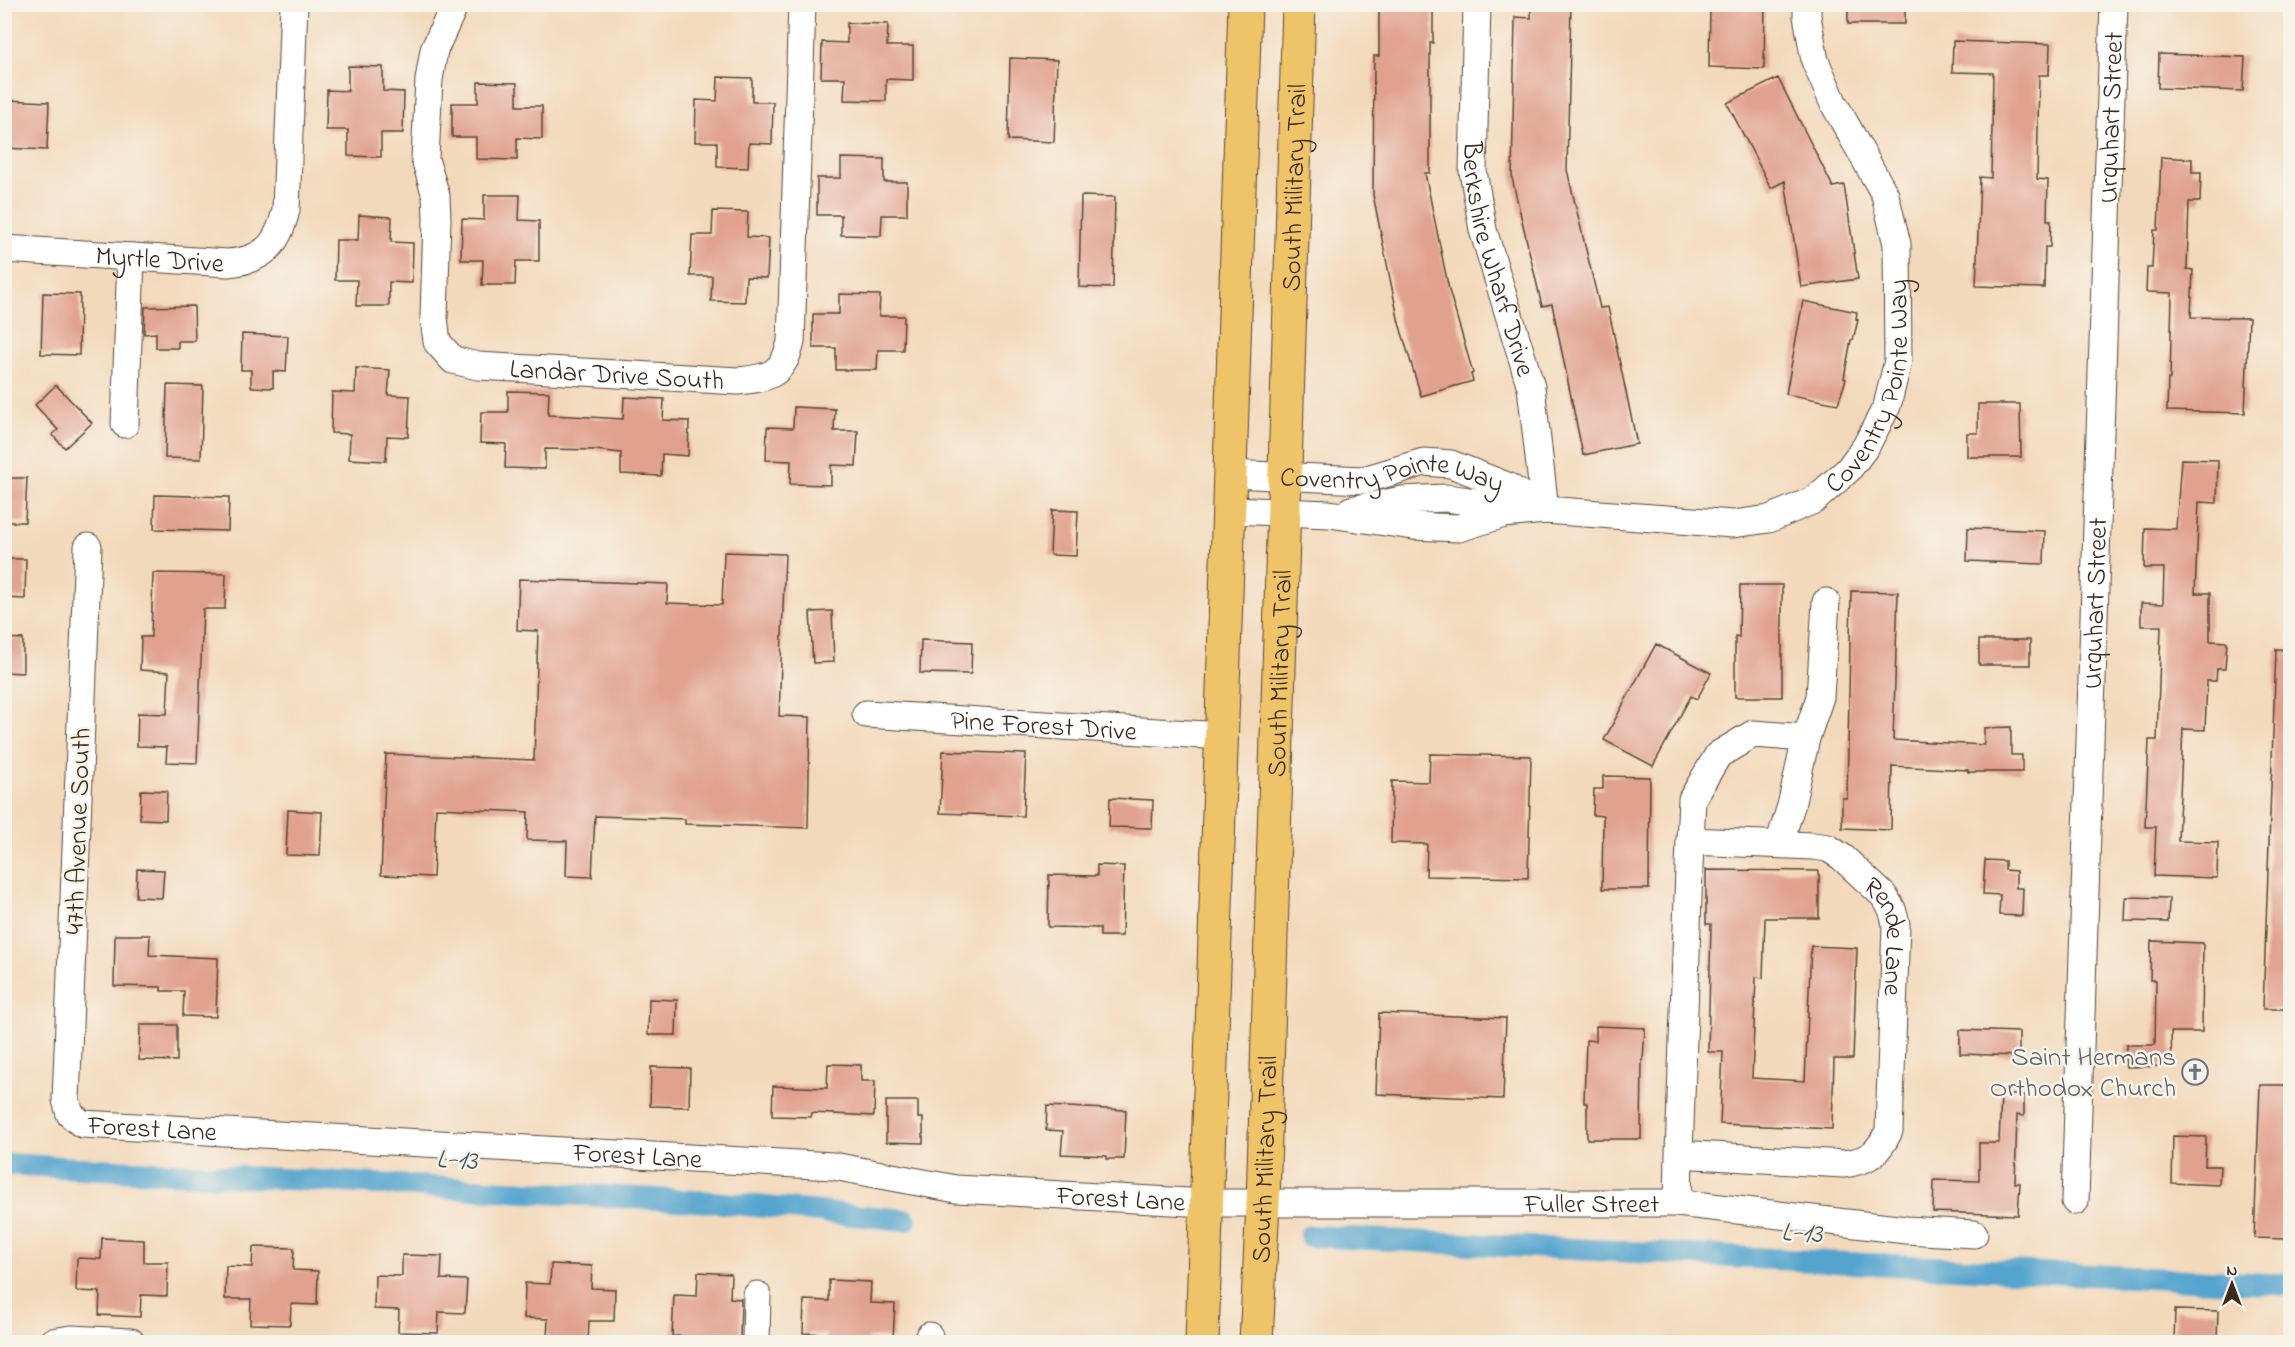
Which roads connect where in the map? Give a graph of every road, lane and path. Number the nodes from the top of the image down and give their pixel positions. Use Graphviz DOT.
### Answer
graph roads {
  1 [pos="294,4"];
  2 [pos="455,4"];
  3 [pos="802,4"];
  4 [pos="1245,4"];
  5 [pos="1299,4"];
  6 [pos="1477,4"];
  7 [pos="1807,4"];
  8 [pos="2114,4"];
  9 [pos="4,249"];
  10 [pos="131,257"];
  11 [pos="125,424"];
  12 [pos="1230,474"];
  13 [pos="1482,477"];
  14 [pos="1285,478"];
  15 [pos="1469,501"];
  16 [pos="1230,510"];
  17 [pos="1545,510"];
  18 [pos="1284,513"];
  19 [pos="1329,514"];
  20 [pos="1504,514"];
  21 [pos="88,548"];
  22 [pos="1826,602"];
  23 [pos="866,714"];
  24 [pos="1222,736"];
  25 [pos="1806,738"];
  26 [pos="1690,841"];
  27 [pos="1779,844"];
  28 [pos="70,1114"];
  29 [pos="1679,1154"];
  30 [pos="2075,1201"];
  31 [pos="1207,1203"];
  32 [pos="1263,1203"];
  33 [pos="1678,1203"];
  34 [pos="1974,1234"];
  35 [pos="757,1295"];
  36 [pos="52,1342"];
  37 [pos="131,1342"];
  38 [pos="756,1342"];
  39 [pos="1202,1342"];
  40 [pos="1256,1342"];
  1 -- 10 [label="street, Myrtle Drive"];
  2 -- 3 [label="street, Landar Drive South"];
  4 -- 12 [label="main road, South Military Trail"];
  5 -- 14 [label="main road, South Military Trail"];
  6 -- 17 [label="street, Berkshire Wharf Drive"];
  7 -- 17 [label="street, Coventry Pointe Way"];
  8 -- 30 [label="street, Urquhart Street"];
  9 -- 10 [label="street, Myrtle Drive"];
  10 -- 11 [label="street"];
  12 -- 14 [label="street, Coventry Pointe Way"];
  12 -- 16 [label="main road, South Military Trail"];
  13 -- 14 [label="street, Coventry Pointe Way"];
  13 -- 15 [label="street"];
  13 -- 17 [label="street, Coventry Pointe Way"];
  14 -- 18 [label="main road, South Military Trail"];
  15 -- 19 [label="street, Coventry Pointe Way"];
  15 -- 20 [label="street, Coventry Pointe Way"];
  16 -- 18 [label="street, Coventry Pointe Way"];
  16 -- 24 [label="main road, South Military Trail"];
  17 -- 20 [label="street, Coventry Pointe Way"];
  18 -- 19 [label="street, Coventry Pointe Way"];
  18 -- 32 [label="main road, South Military Trail"];
  19 -- 20 [label="street, Coventry Pointe Way"];
  21 -- 28 [label="street, 47th Avenue South"];
  22 -- 25 [label="street"];
  23 -- 24 [label="street, Pine Forest Drive"];
  24 -- 31 [label="main road, South Military Trail"];
  25 -- 26 [label="street"];
  25 -- 27 [label="street"];
  26 -- 27 [label="street, Rende Lane"];
  26 -- 29 [label="street"];
  27 -- 29 [label="street, Rende Lane"];
  28 -- 31 [label="street, Forest Lane"];
  29 -- 33 [label="street"];
  31 -- 32 [label="street, Fuller Street"];
  31 -- 39 [label="main road, South Military Trail"];
  32 -- 33 [label="street, Fuller Street"];
  32 -- 40 [label="main road, South Military Trail"];
  33 -- 34 [label="street, Fuller Street"];
  35 -- 38 [label="street"];
  36 -- 37 [label="street"];
}
